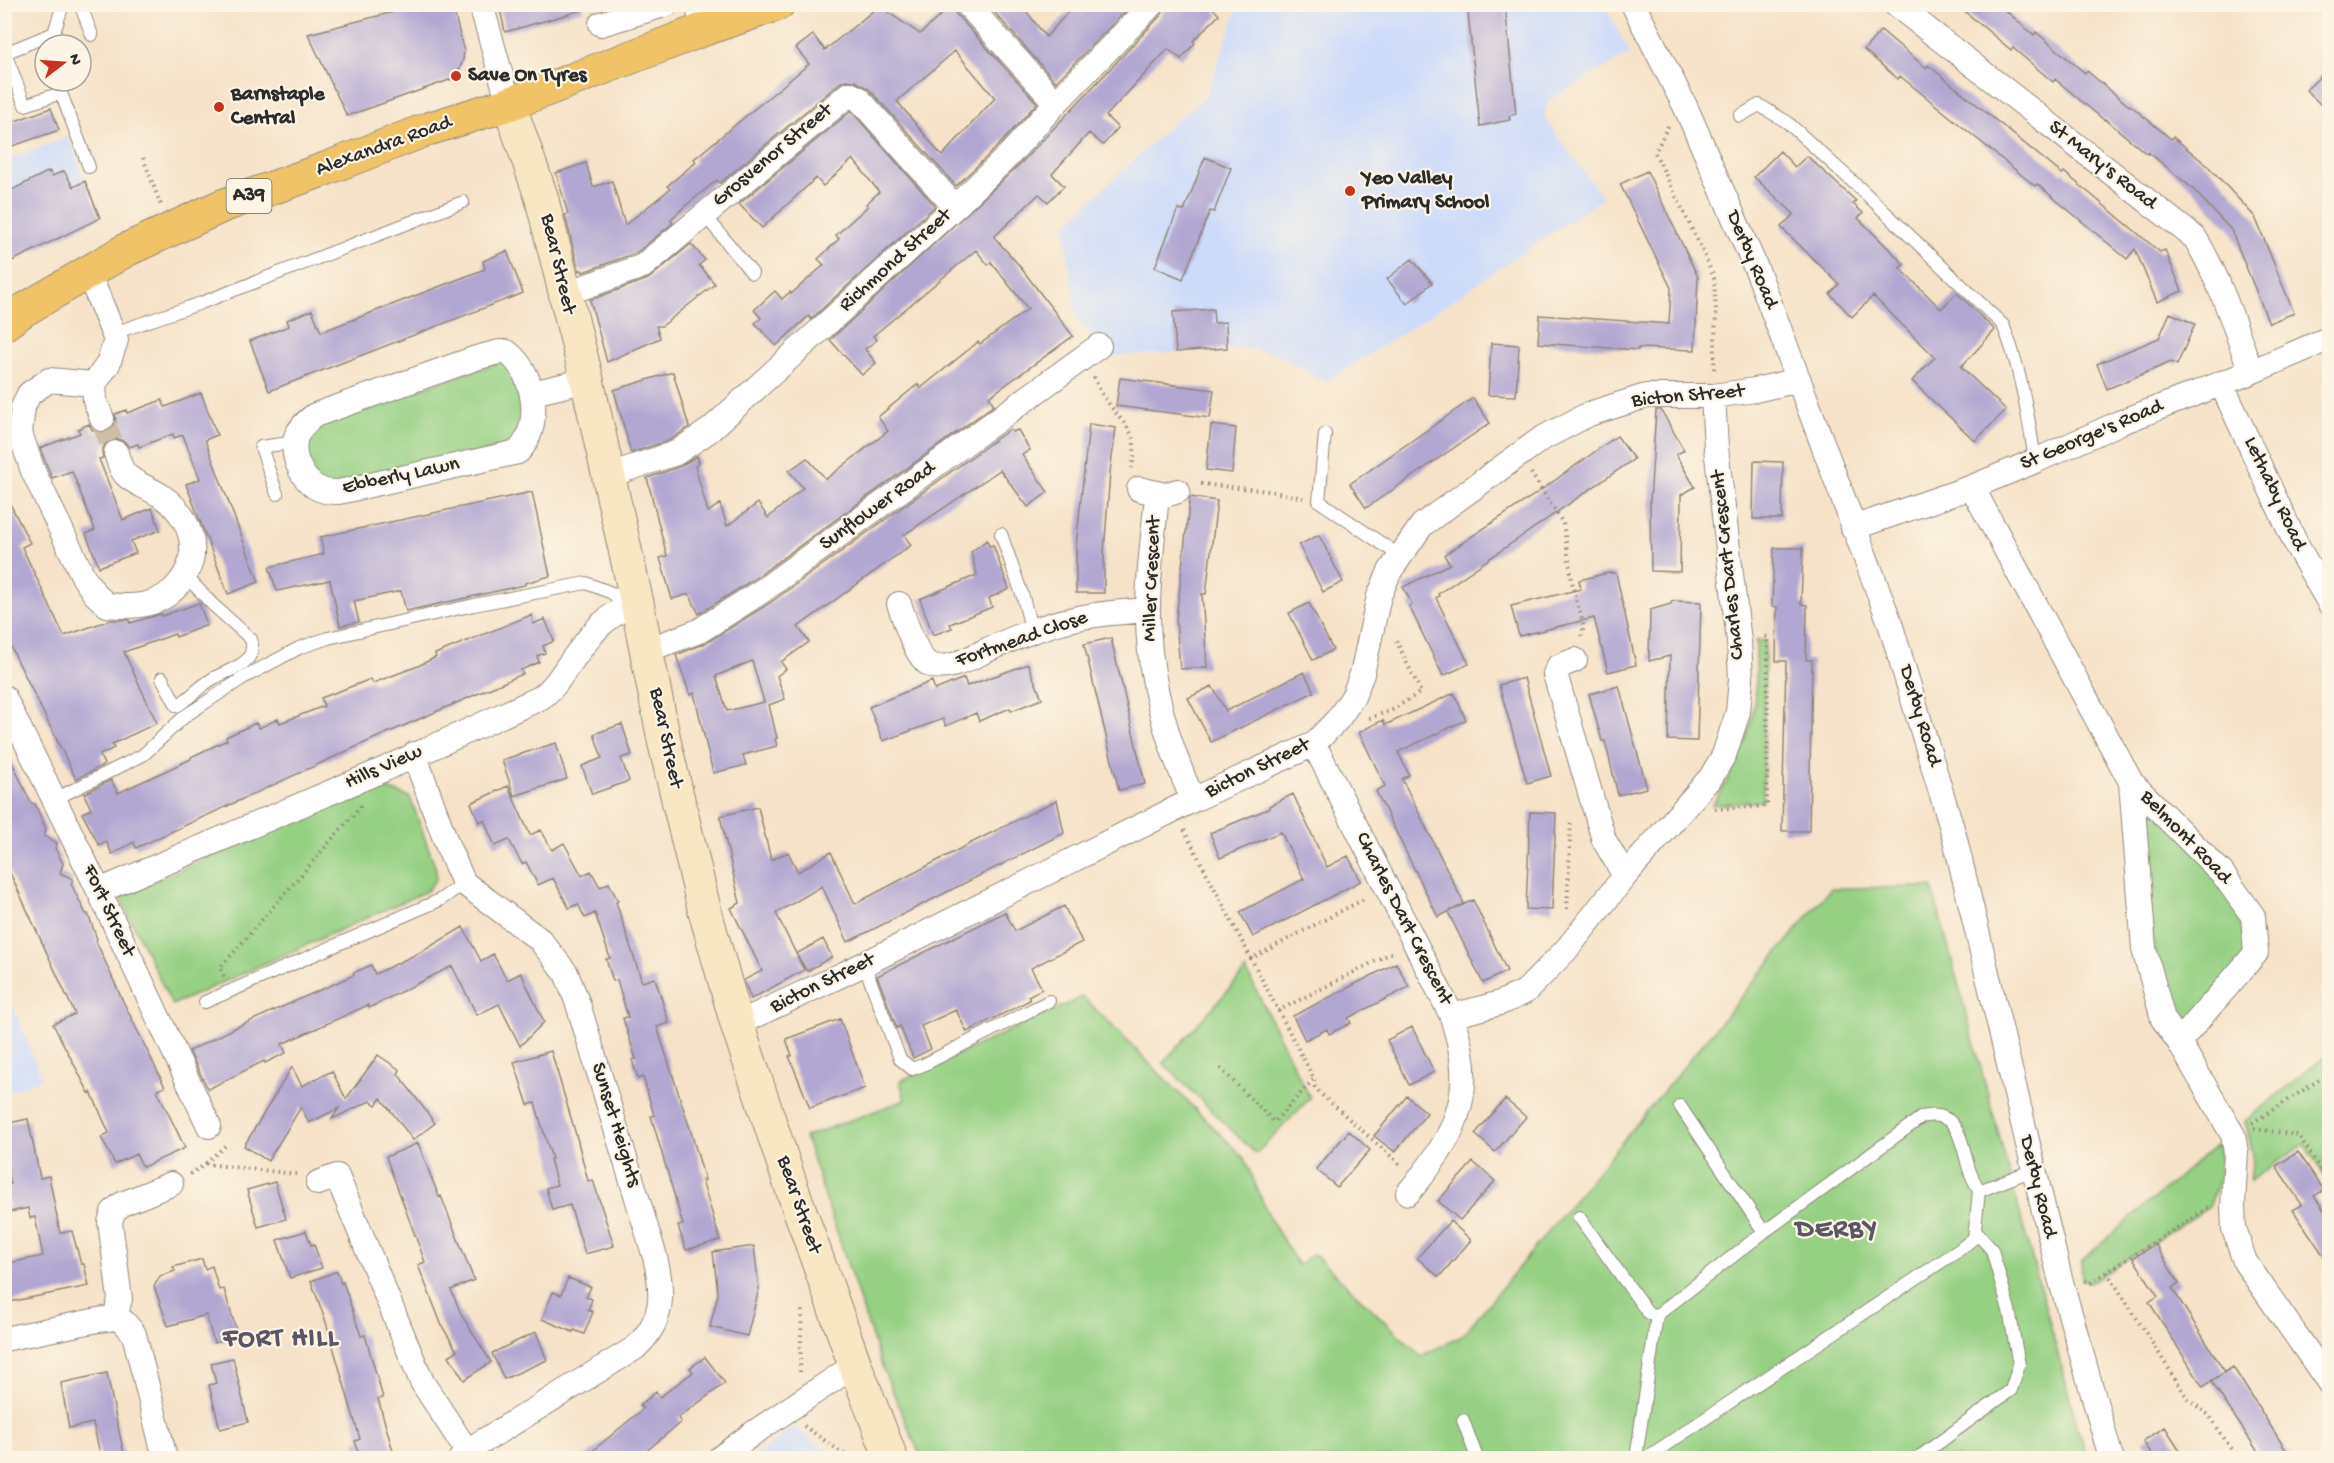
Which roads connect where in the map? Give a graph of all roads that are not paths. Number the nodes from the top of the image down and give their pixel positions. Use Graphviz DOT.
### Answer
graph roads {
  1 [pos="63,4"];
  2 [pos="80,4"];
  3 [pos="482,4"];
  4 [pos="667,4"];
  5 [pos="778,4"];
  6 [pos="967,4"];
  7 [pos="1152,4"];
  8 [pos="1633,4"];
  9 [pos="1895,4"];
  10 [pos="700,17"];
  11 [pos="601,24"];
  12 [pos="91,33"];
  13 [pos="1056,103"];
  14 [pos="509,104"];
  15 [pos="1740,116"];
  16 [pos="89,166"];
  17 [pos="463,202"];
  18 [pos="955,207"];
  19 [pos="704,214"];
  20 [pos="88,272"];
  21 [pos="752,273"];
  22 [pos="564,294"];
  23 [pos="4,324"];
  24 [pos="114,333"];
  25 [pos="2330,338"];
  26 [pos="1092,350"];
  27 [pos="2251,372"];
  28 [pos="587,380"];
  29 [pos="1799,380"];
  30 [pos="2221,383"];
  31 [pos="94,384"];
  32 [pos="533,393"];
  33 [pos="1713,396"];
  34 [pos="102,419"];
  35 [pos="1325,434"];
  36 [pos="295,442"];
  37 [pos="116,453"];
  38 [pos="2035,461"];
  39 [pos="609,475"];
  40 [pos="1972,486"];
  41 [pos="1158,491"];
  42 [pos="277,494"];
  43 [pos="1853,528"];
  44 [pos="1001,534"];
  45 [pos="1400,556"];
  46 [pos="186,576"];
  47 [pos="633,604"];
  48 [pos="899,604"];
  49 [pos="2330,604"];
  50 [pos="1148,609"];
  51 [pos="1032,632"];
  52 [pos="647,650"];
  53 [pos="1575,660"];
  54 [pos="162,678"];
  55 [pos="4,697"];
  56 [pos="1314,744"];
  57 [pos="414,754"];
  58 [pos="2131,782"];
  59 [pos="55,799"];
  60 [pos="1184,805"];
  61 [pos="1625,876"];
  62 [pos="464,883"];
  63 [pos="99,891"];
  64 [pos="864,964"];
  65 [pos="205,1002"];
  66 [pos="1049,1002"];
  67 [pos="1452,1016"];
  68 [pos="737,1024"];
  69 [pos="2179,1042"];
  70 [pos="1680,1106"];
  71 [pos="209,1126"];
  72 [pos="2033,1170"];
  73 [pos="337,1176"];
  74 [pos="171,1184"];
  75 [pos="1413,1187"];
  76 [pos="1979,1191"];
  77 [pos="1578,1217"];
  78 [pos="1764,1232"];
  79 [pos="1976,1232"];
  80 [pos="1657,1315"];
  81 [pos="115,1318"];
  82 [pos="4,1339"];
  83 [pos="855,1365"];
  84 [pos="2330,1384"];
  85 [pos="1463,1420"];
  86 [pos="464,1455"];
  87 [pos="165,1458"];
  88 [pos="720,1458"];
  89 [pos="891,1458"];
  90 [pos="1477,1458"];
  91 [pos="1636,1458"];
  92 [pos="1646,1458"];
  93 [pos="1918,1458"];
  94 [pos="2111,1458"];
  1 -- 16 [label="lane"];
  2 -- 12 [label="lane"];
  3 -- 14 [label="street, Bear Street"];
  4 -- 11 [label="street"];
  5 -- 10 [label="main road, Alexandra Road / A39"];
  6 -- 13 [label="street"];
  7 -- 13 [label="street, Richmond Street"];
  8 -- 29 [label="street, Derby Road"];
  9 -- 27 [label="street, St Mary's Road"];
  10 -- 14 [label="main road, Alexandra Road / A39"];
  13 -- 18 [label="street, Richmond Street"];
  14 -- 20 [label="main road, Alexandra Road / A39"];
  14 -- 22 [label="street, Bear Street"];
  15 -- 38 [label="lane"];
  17 -- 24 [label="lane"];
  18 -- 19 [label="street, Grosvenor Street"];
  18 -- 39 [label="street, Richmond Street"];
  19 -- 21 [label="lane"];
  19 -- 22 [label="street, Grosvenor Street"];
  20 -- 23 [label="main road, Alexandra Road / A39"];
  20 -- 24 [label="street"];
  22 -- 28 [label="street, Bear Street"];
  24 -- 31 [label="street"];
  25 -- 27 [label="street, St George's Road"];
  26 -- 52 [label="street, Sunflower Road"];
  27 -- 30 [label="street, St George's Road"];
  28 -- 32 [label="street"];
  28 -- 39 [label="street, Bear Street"];
  29 -- 33 [label="street, Bicton Street"];
  29 -- 43 [label="street, Derby Road"];
  30 -- 38 [label="street, St George's Road"];
  30 -- 49 [label="street, Lethaby Road"];
  31 -- 34 [label="street"];
  31 -- 46 [label="street"];
  32 -- 36 [label="street, Ebberly Lawn"];
  32 -- 36 [label="street, Ebberly Lawn"];
  33 -- 45 [label="street, Bicton Street"];
  33 -- 61 [label="street, Charles Dart Crescent"];
  35 -- 45 [label="lane"];
  36 -- 42 [label="lane"];
  37 -- 46 [label="street"];
  38 -- 40 [label="street, St George's Road"];
  39 -- 47 [label="street, Bear Street"];
  40 -- 43 [label="street, St George's Road"];
  40 -- 58 [label="street, Belmont Road"];
  41 -- 50 [label="street, Miller Crescent"];
  43 -- 72 [label="street, Derby Road"];
  44 -- 51 [label="lane"];
  45 -- 56 [label="street, Bicton Street"];
  46 -- 54 [label="lane"];
  47 -- 52 [label="street, Bear Street"];
  47 -- 57 [label="street, Hills View"];
  47 -- 59 [label="lane"];
  48 -- 51 [label="street, Fortmead Close"];
  50 -- 51 [label="street, Fortmead Close"];
  50 -- 60 [label="street, Miller Crescent"];
  52 -- 68 [label="street, Bear Street"];
  53 -- 61 [label="street"];
  55 -- 59 [label="street, Fort Street"];
  56 -- 60 [label="street, Bicton Street"];
  56 -- 67 [label="street, Charles Dart Crescent"];
  57 -- 62 [label="street, Sunset Heights"];
  57 -- 63 [label="street, Hills View"];
  58 -- 69 [label="street, Belmont Road"];
  58 -- 69 [label="street, Belmont Road"];
  59 -- 63 [label="street, Fort Street"];
  60 -- 64 [label="street, Bicton Street"];
  61 -- 67 [label="street, Charles Dart Crescent"];
  62 -- 65 [label="lane"];
  62 -- 86 [label="street, Sunset Heights"];
  63 -- 71 [label="street, Fort Street"];
  64 -- 66 [label="lane"];
  64 -- 68 [label="street, Bicton Street"];
  67 -- 75 [label="street"];
  68 -- 83 [label="street, Bear Street"];
  69 -- 84 [label="street, Belmont Road"];
  70 -- 78 [label="lane"];
  72 -- 76 [label="lane"];
  72 -- 94 [label="street, Derby Road"];
  73 -- 86 [label="street, Sunset Heights"];
  74 -- 81 [label="street"];
  76 -- 78 [label="lane"];
  76 -- 79 [label="lane"];
  77 -- 80 [label="lane"];
  78 -- 80 [label="lane"];
  79 -- 92 [label="lane"];
  79 -- 93 [label="lane"];
  80 -- 91 [label="lane"];
  81 -- 82 [label="street"];
  81 -- 87 [label="street"];
  83 -- 88 [label="street"];
  83 -- 89 [label="street, Bear Street"];
  85 -- 90 [label="lane"];
}
